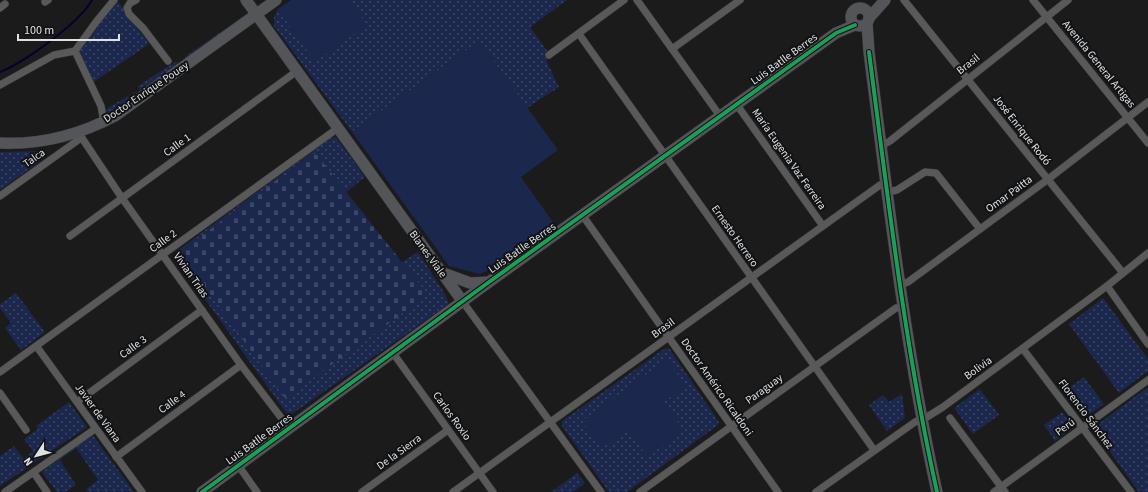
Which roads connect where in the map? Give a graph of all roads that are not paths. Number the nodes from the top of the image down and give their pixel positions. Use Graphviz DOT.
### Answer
graph roads {
  1 [pos="114,0"];
  2 [pos="136,0"];
  3 [pos="246,0"];
  4 [pos="276,0"];
  5 [pos="624,0"];
  6 [pos="637,0"];
  7 [pos="740,0"];
  8 [pos="851,0"];
  9 [pos="904,0"];
  10 [pos="1034,0"];
  11 [pos="1068,0"];
  12 [pos="883,2"];
  13 [pos="256,14"];
  14 [pos="1046,16"];
  15 [pos="860,17"];
  16 [pos="579,34"];
  17 [pos="672,49"];
  18 [pos="75,51"];
  19 [pos="549,55"];
  20 [pos="168,60"];
  21 [pos="296,71"];
  22 [pos="968,78"];
  23 [pos="0,84"];
  24 [pos="1148,102"];
  25 [pos="737,105"];
  26 [pos="720,116"];
  27 [pos="1128,118"];
  28 [pos="104,122"];
  29 [pos="338,128"];
  30 [pos="80,136"];
  31 [pos="0,143"];
  32 [pos="1148,143"];
  33 [pos="881,146"];
  34 [pos="665,156"];
  35 [pos="1047,180"];
  36 [pos="887,187"];
  37 [pos="0,196"];
  38 [pos="122,198"];
  39 [pos="583,216"];
  40 [pos="823,226"];
  41 [pos="980,228"];
  42 [pos="70,236"];
  43 [pos="1148,253"];
  44 [pos="163,255"];
  45 [pos="440,272"];
  46 [pos="1123,272"];
  47 [pos="751,278"];
  48 [pos="489,282"];
  49 [pos="900,285"];
  50 [pos="1107,286"];
  51 [pos="463,302"];
  52 [pos="903,307"];
  53 [pos="202,310"];
  54 [pos="670,337"];
  55 [pos="1148,344"];
  56 [pos="37,347"];
  57 [pos="1023,349"];
  58 [pos="393,353"];
  59 [pos="241,365"];
  60 [pos="814,366"];
  61 [pos="0,372"];
  62 [pos="1148,380"];
  63 [pos="0,393"];
  64 [pos="77,402"];
  65 [pos="950,418"];
  66 [pos="921,419"];
  67 [pos="550,422"];
  68 [pos="731,427"];
  69 [pos="289,428"];
  70 [pos="1083,428"];
  71 [pos="95,429"];
  72 [pos="26,430"];
  73 [pos="448,430"];
  74 [pos="874,450"];
  75 [pos="116,457"];
  76 [pos="238,465"];
  77 [pos="34,473"];
  78 [pos="480,473"];
  79 [pos="1003,489"];
  80 [pos="5,492"];
  81 [pos="47,492"];
  82 [pos="142,492"];
  83 [pos="202,492"];
  84 [pos="257,492"];
  85 [pos="362,492"];
  86 [pos="453,492"];
  87 [pos="493,492"];
  88 [pos="601,492"];
  89 [pos="640,492"];
  90 [pos="778,492"];
  91 [pos="816,492"];
  92 [pos="937,492"];
  93 [pos="994,492"];
  94 [pos="1131,492"];
  1 -- 18 [label="street"];
  2 -- 20 [label="street"];
  3 -- 13 [label="street, Blanes Viale"];
  4 -- 13 [label="street, Doctor Enrique Pouey"];
  5 -- 16 [label="street"];
  6 -- 17 [label="street"];
  7 -- 17 [label="street"];
  8 -- 15 [label="street"];
  9 -- 22 [label="street, José Enrique Rodó"];
  10 -- 14 [label="street, Avenida General Artigas"];
  11 -- 14 [label="street, Brasil"];
  12 -- 15 [label="street, Luis Batlle Berres"];
  13 -- 21 [label="street, Blanes Viale"];
  13 -- 28 [label="street, Doctor Enrique Pouey"];
  14 -- 22 [label="street, Brasil"];
  14 -- 27 [label="street, Avenida General Artigas"];
  15 -- 25 [label="street, Luis Batlle Berres"];
  15 -- 33 [label="street"];
  16 -- 19 [label="street"];
  16 -- 34 [label="street, Ernesto Herrero"];
  17 -- 26 [label="street"];
  18 -- 23 [label="street"];
  18 -- 28 [label="street"];
  21 -- 29 [label="street, Blanes Viale"];
  21 -- 38 [label="street, Calle 1"];
  22 -- 33 [label="street, Brasil"];
  22 -- 35 [label="street, José Enrique Rodó"];
  24 -- 27 [label="street, Omar Paitta"];
  25 -- 26 [label="street, Luis Batlle Berres"];
  25 -- 40 [label="street, María Eugenia Vaz Ferreira"];
  26 -- 34 [label="street, Luis Batlle Berres"];
  27 -- 32 [label="street, Avenida General Artigas"];
  27 -- 35 [label="street, Omar Paitta"];
  28 -- 30 [label="street, Doctor Enrique Pouey"];
  29 -- 44 [label="street, Calle 2"];
  29 -- 45 [label="street, Blanes Viale"];
  30 -- 31 [label="street, Doctor Enrique Pouey"];
  30 -- 37 [label="street, Talca"];
  30 -- 38 [label="street, Vivian Trias"];
  33 -- 36 [label="street"];
  34 -- 39 [label="street, Luis Batlle Berres"];
  34 -- 47 [label="street, Ernesto Herrero"];
  35 -- 41 [label="street, Omar Paitta"];
  35 -- 46 [label="street, José Enrique Rodó"];
  36 -- 40 [label="street, Brasil"];
  36 -- 41 [label="street"];
  36 -- 49 [label="street"];
  38 -- 42 [label="street, Calle 1"];
  38 -- 44 [label="street, Vivian Trias"];
  39 -- 48 [label="street, Luis Batlle Berres"];
  39 -- 54 [label="street, Doctor Américo Ricaldoni"];
  40 -- 47 [label="street, Brasil"];
  41 -- 49 [label="street, Omar Paitta"];
  43 -- 46 [label="street, Bolivia"];
  44 -- 53 [label="street, Vivian Trias"];
  44 -- 56 [label="street, Calle 2"];
  45 -- 48 [label="street"];
  45 -- 51 [label="street, Blanes Viale"];
  46 -- 50 [label="street, Bolivia"];
  47 -- 54 [label="street, Brasil"];
  47 -- 60 [label="street, Ernesto Herrero"];
  48 -- 51 [label="street, Luis Batlle Berres"];
  49 -- 52 [label="street"];
  50 -- 55 [label="street"];
  50 -- 57 [label="street, Bolivia"];
  51 -- 58 [label="street, Luis Batlle Berres"];
  51 -- 67 [label="street, Blanes Viale"];
  52 -- 60 [label="street, Paraguay"];
  52 -- 66 [label="street"];
  53 -- 59 [label="street, Vivian Trias"];
  53 -- 64 [label="street, Calle 3"];
  54 -- 67 [label="street, Brasil"];
  54 -- 68 [label="street, Doctor Américo Ricaldoni"];
  56 -- 61 [label="street, Calle 2"];
  56 -- 64 [label="street, Javier de Viana"];
  57 -- 66 [label="street, Bolivia"];
  57 -- 70 [label="street, Florencio Sánchez"];
  58 -- 69 [label="street, Luis Batlle Berres"];
  58 -- 73 [label="street, Carlos Roxlo"];
  59 -- 69 [label="street, Vivian Trias"];
  59 -- 75 [label="street, Calle 4"];
  60 -- 68 [label="street, Paraguay"];
  60 -- 74 [label="street, Ernesto Herrero"];
  62 -- 70 [label="street, Perú"];
  63 -- 72 [label="street"];
  64 -- 71 [label="street, Javier de Viana"];
  65 -- 79 [label="street"];
  66 -- 74 [label="street, Bolivia"];
  66 -- 92 [label="street"];
  67 -- 78 [label="street, Brasil"];
  67 -- 88 [label="street, Blanes Viale"];
  68 -- 89 [label="street, Paraguay"];
  68 -- 90 [label="street, Doctor Américo Ricaldoni"];
  69 -- 76 [label="street, Luis Batlle Berres"];
  70 -- 79 [label="street, Perú"];
  70 -- 94 [label="street, Florencio Sánchez"];
  71 -- 75 [label="street, Javier de Viana"];
  71 -- 77 [label="street"];
  73 -- 78 [label="street, Carlos Roxlo"];
  73 -- 85 [label="street, De la Sierra"];
  74 -- 91 [label="street, Bolivia"];
  75 -- 82 [label="street, Javier de Viana"];
  76 -- 83 [label="street, Luis Batlle Berres"];
  76 -- 84 [label="street"];
  77 -- 80 [label="street"];
  77 -- 81 [label="street"];
  78 -- 86 [label="street, Brasil"];
  78 -- 87 [label="street, Carlos Roxlo"];
  79 -- 93 [label="street, Perú"];
}
